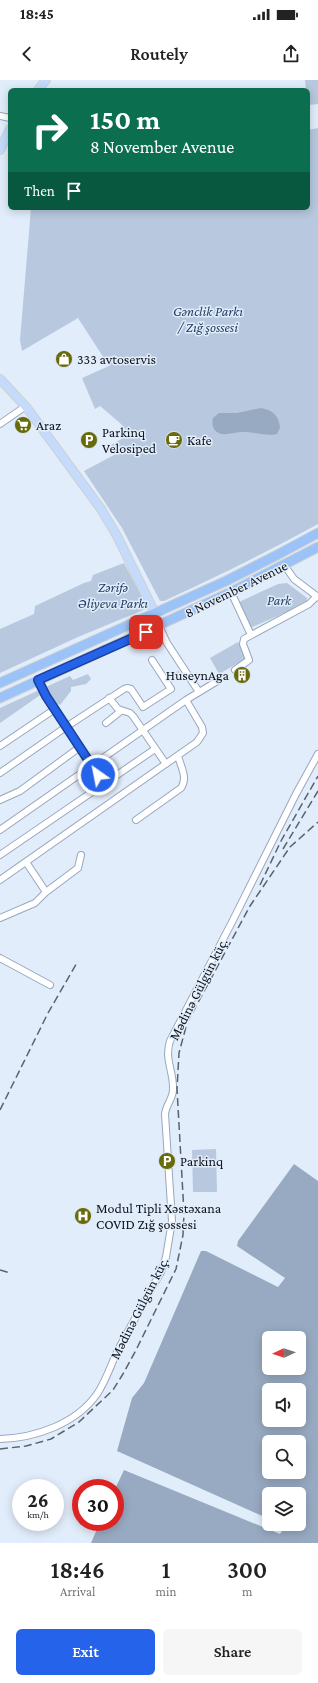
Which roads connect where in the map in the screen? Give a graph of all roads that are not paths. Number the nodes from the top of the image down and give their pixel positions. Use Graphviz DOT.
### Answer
graph roads {
  1 [pos="46,80"];
  2 [pos="40,88"];
  3 [pos="8,133"];
  4 [pos="0,150"];
  5 [pos="0,380"];
  6 [pos="26,406"];
  7 [pos="0,424"];
  8 [pos="318,533"];
  9 [pos="318,547"];
  10 [pos="285,566"];
  11 [pos="231,592"];
  12 [pos="317,597"];
  13 [pos="155,613"];
  14 [pos="159,626"];
  15 [pos="251,635"];
  16 [pos="152,660"];
  17 [pos="235,670"];
  18 [pos="38,680"];
  19 [pos="219,680"];
  20 [pos="0,683"];
  21 [pos="199,692"];
  22 [pos="0,698"];
  23 [pos="109,698"];
  24 [pos="186,700"];
  25 [pos="55,709"];
  26 [pos="121,711"];
  27 [pos="106,722"];
  28 [pos="66,727"];
  29 [pos="143,730"];
  30 [pos="0,746"];
  31 [pos="80,747"];
  32 [pos="154,749"];
  33 [pos="318,754"];
  34 [pos="178,756"];
  35 [pos="166,764"];
  36 [pos="92,766"];
  37 [pos="0,773"];
  38 [pos="104,784"];
  39 [pos="0,800"];
  40 [pos="136,820"];
  41 [pos="0,830"];
  42 [pos="0,855"];
  43 [pos="81,855"];
  44 [pos="26,862"];
  45 [pos="0,880"];
  46 [pos="46,892"];
  47 [pos="0,918"];
  48 [pos="0,958"];
  49 [pos="50,985"];
  50 [pos="0,1439"];
  1 -- 2 [label="main road"];
  3 -- 4 [label="main road"];
  5 -- 6 [label="main road"];
  6 -- 7 [label="street"];
  6 -- 13 [label="main road"];
  8 -- 13 [label="highway, 8 November Avenue"];
  9 -- 10 [label="highway, 8 November Avenue"];
  10 -- 11 [label="highway, 8 November Avenue"];
  10 -- 12 [label="street"];
  11 -- 14 [label="highway, 8 November Avenue"];
  11 -- 15 [label="street"];
  12 -- 15 [label="street"];
  13 -- 14 [label="highway"];
  13 -- 20 [label="highway, 8 November Avenue"];
  14 -- 18 [label="highway, 8 November Avenue"];
  14 -- 21 [label="street"];
  15 -- 17 [label="street"];
  16 -- 23 [label="street"];
  18 -- 22 [label="highway, 8 November Avenue"];
  18 -- 25 [label="street"];
  19 -- 21 [label="street"];
  21 -- 24 [label="street"];
  23 -- 26 [label="street"];
  23 -- 28 [label="street"];
  24 -- 29 [label="street"];
  24 -- 34 [label="street"];
  25 -- 28 [label="street"];
  25 -- 30 [label="street"];
  26 -- 27 [label="street"];
  26 -- 29 [label="street"];
  28 -- 31 [label="street"];
  28 -- 37 [label="street"];
  29 -- 32 [label="street"];
  29 -- 36 [label="street"];
  31 -- 36 [label="street"];
  31 -- 39 [label="street"];
  32 -- 35 [label="street"];
  32 -- 38 [label="street"];
  33 -- 50 [label="street, Mədinə Gülgün küç."];
  34 -- 35 [label="street"];
  34 -- 40 [label="street"];
  35 -- 44 [label="street"];
  36 -- 38 [label="street"];
  36 -- 41 [label="street"];
  38 -- 42 [label="street"];
  43 -- 46 [label="street"];
  44 -- 45 [label="street"];
  44 -- 46 [label="street"];
  46 -- 47 [label="street"];
  48 -- 49 [label="street"];
}
